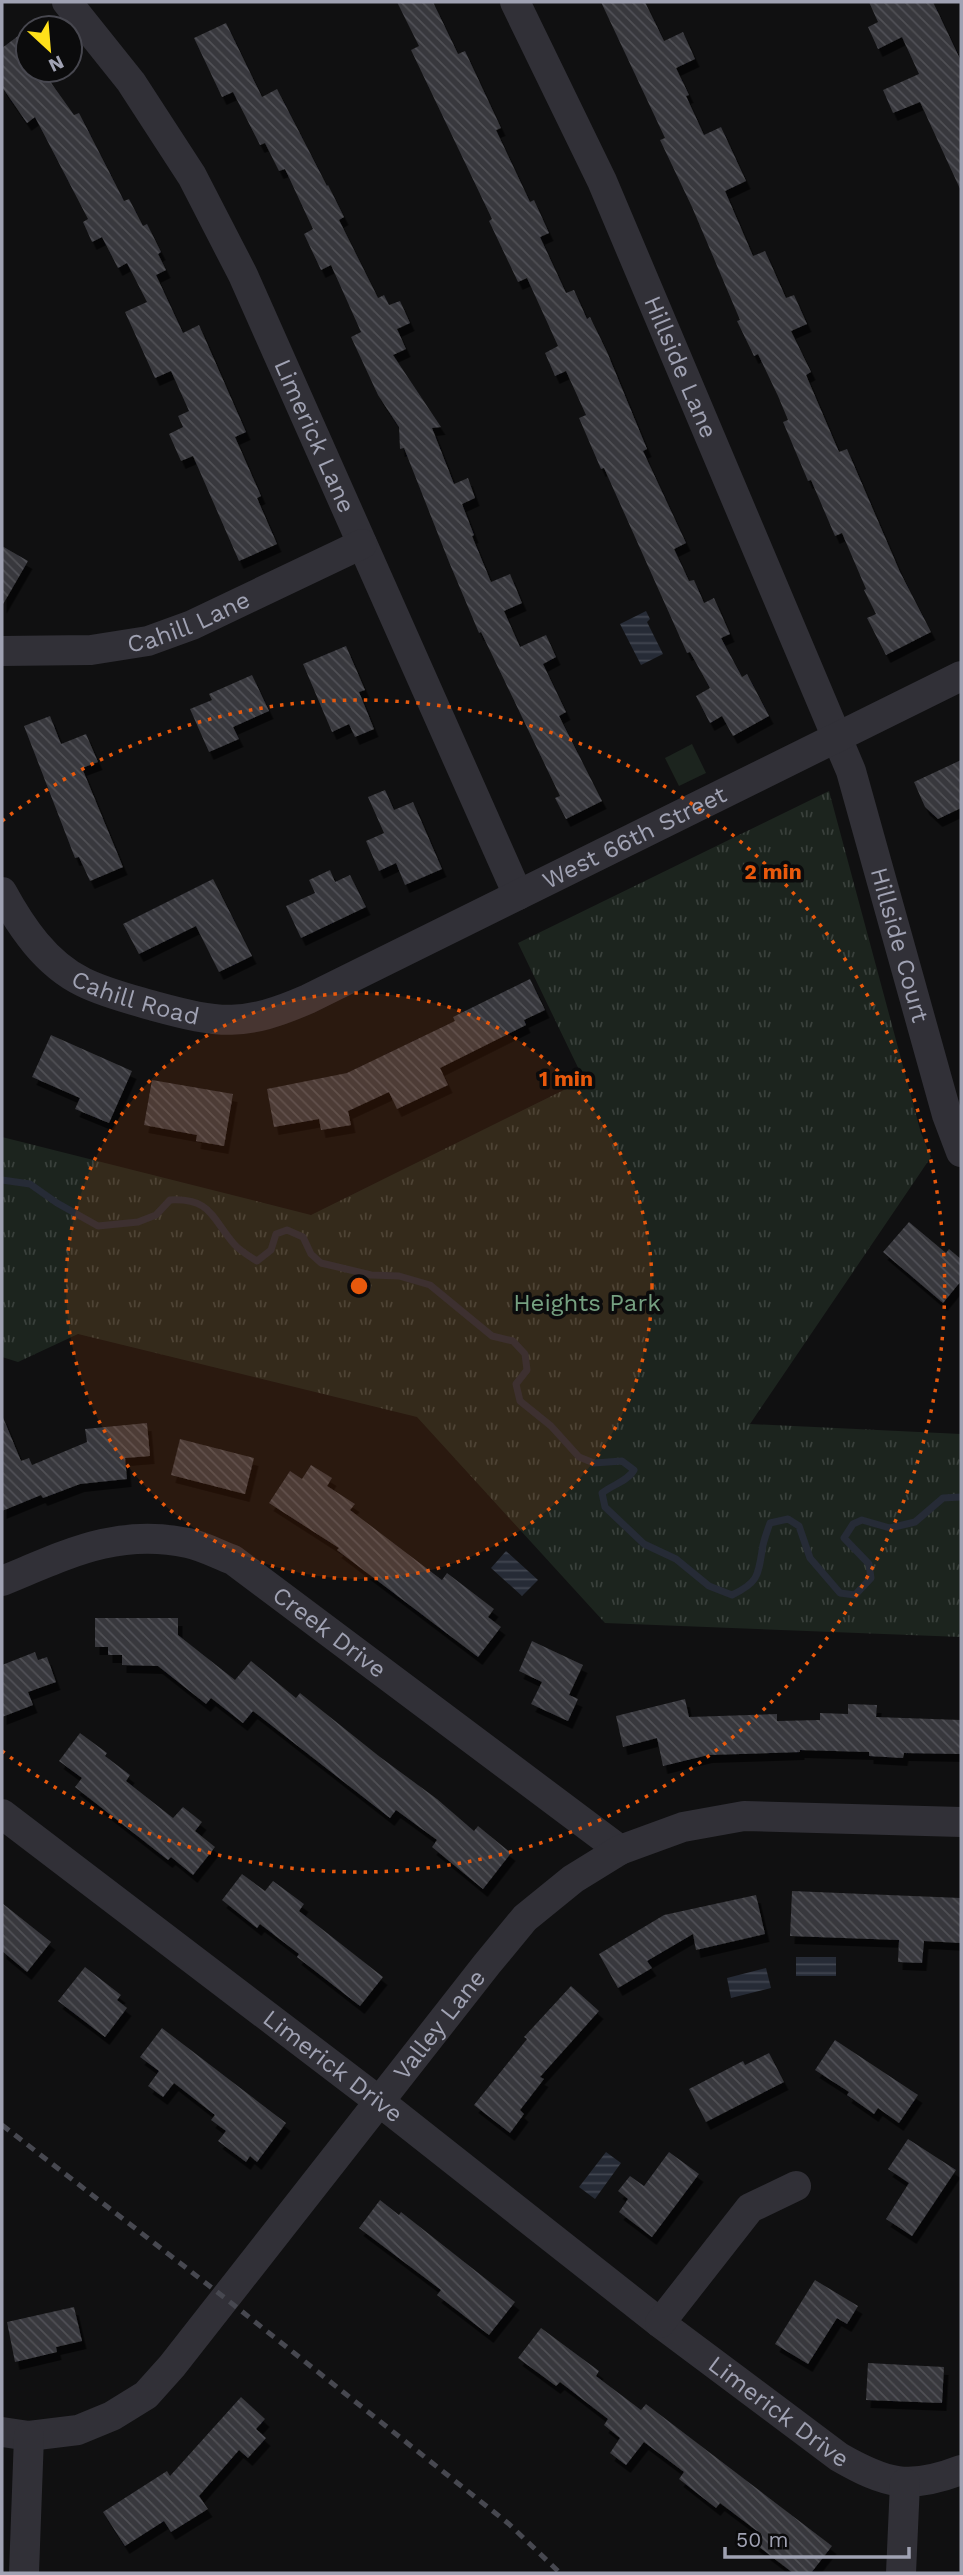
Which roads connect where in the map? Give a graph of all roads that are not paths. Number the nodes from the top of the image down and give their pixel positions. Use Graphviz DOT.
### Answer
graph roads {
  1 [pos="67,2"];
  2 [pos="515,2"];
  3 [pos="362,544"];
  4 [pos="2,651"];
  5 [pos="961,676"];
  6 [pos="837,737"];
  7 [pos="2,892"];
  8 [pos="518,895"];
  9 [pos="308,999"];
  10 [pos="961,1152"];
  11 [pos="2,1581"];
  12 [pos="2,1814"];
  13 [pos="961,1822"];
  14 [pos="620,1850"];
  15 [pos="380,2102"];
  16 [pos="796,2186"];
  17 [pos="660,2323"];
  18 [pos="15,2434"];
  19 [pos="961,2470"];
  20 [pos="905,2483"];
  21 [pos="24,2573"];
  22 [pos="901,2573"];
  1 -- 3 [label="street, Limerick Lane"];
  2 -- 6 [label="street, Hillside Lane"];
  3 -- 4 [label="street, Cahill Lane"];
  3 -- 8 [label="street, Limerick Lane"];
  5 -- 6 [label="street, West 66th Street"];
  6 -- 8 [label="street, West 66th Street"];
  6 -- 10 [label="street, Hillside Court"];
  7 -- 9 [label="street, Cahill Road"];
  8 -- 9 [label="street, West 66th Street"];
  11 -- 14 [label="street, Creek Drive"];
  12 -- 15 [label="street, Limerick Drive"];
  13 -- 14 [label="street, Valley Lane"];
  14 -- 15 [label="street, Valley Lane"];
  15 -- 17 [label="street, Limerick Drive"];
  15 -- 18 [label="street, Valley Lane"];
  16 -- 17 [label="street"];
  17 -- 20 [label="street, Limerick Drive"];
  18 -- 21 [label="street"];
  19 -- 20 [label="street"];
  20 -- 22 [label="street"];
}
